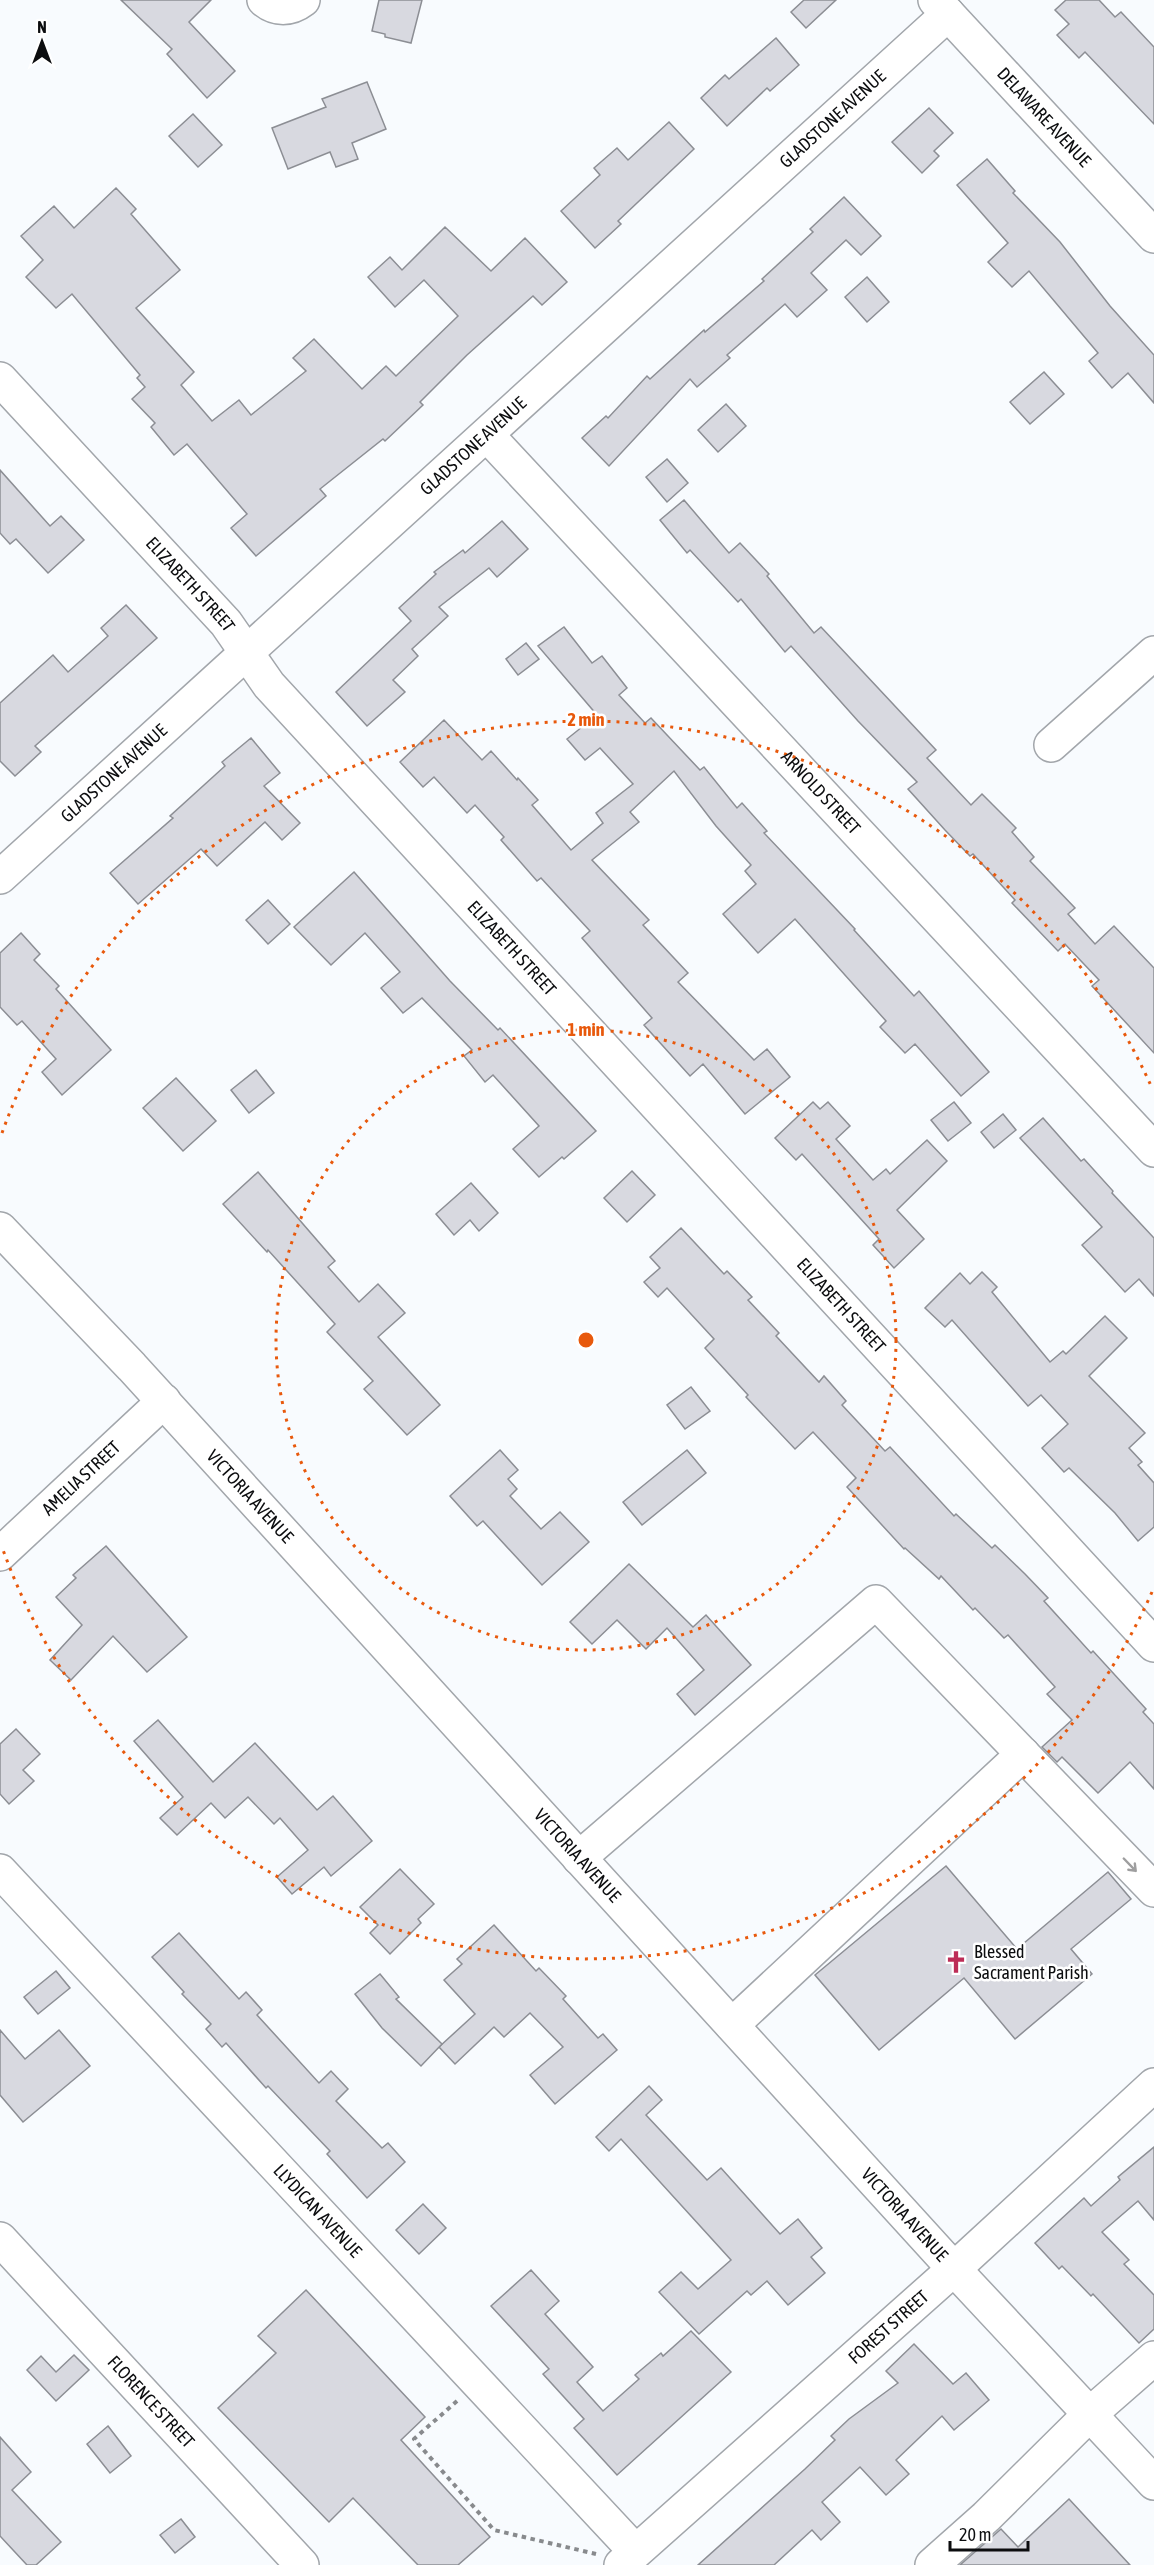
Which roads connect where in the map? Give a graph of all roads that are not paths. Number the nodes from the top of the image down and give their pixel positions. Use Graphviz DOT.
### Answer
graph roads {
  1 [pos="264,0"];
  2 [pos="303,0"];
  3 [pos="942,7"];
  4 [pos="1154,236"];
  5 [pos="0,379"];
  6 [pos="487,435"];
  7 [pos="246,652"];
  8 [pos="1154,653"];
  9 [pos="1051,746"];
  10 [pos="0,877"];
  11 [pos="1154,1150"];
  12 [pos="0,1229"];
  13 [pos="164,1401"];
  14 [pos="0,1554"];
  15 [pos="1154,1645"];
  16 [pos="1023,1754"];
  17 [pos="579,1858"];
  18 [pos="0,1870"];
  19 [pos="1154,1890"];
  20 [pos="732,2025"];
  21 [pos="1154,2085"];
  22 [pos="0,2239"];
  23 [pos="954,2270"];
  24 [pos="1154,2358"];
  25 [pos="1090,2414"];
  26 [pos="1154,2483"];
  27 [pos="620,2557"];
  28 [pos="302,2565"];
  29 [pos="932,2565"];
  1 -- 2 [label="street"];
  3 -- 4 [label="street, DELAWARE AVENUE"];
  3 -- 6 [label="street, GLADSTONE AVENUE"];
  5 -- 7 [label="street, ELIZABETH STREET"];
  6 -- 7 [label="street, GLADSTONE AVENUE"];
  6 -- 11 [label="street, ARNOLD STREET"];
  7 -- 10 [label="street, GLADSTONE AVENUE"];
  7 -- 15 [label="street, ELIZABETH STREET"];
  8 -- 9 [label="street"];
  12 -- 13 [label="street, VICTORIA AVENUE"];
  13 -- 14 [label="street, AMELIA STREET"];
  13 -- 17 [label="street, VICTORIA AVENUE"];
  16 -- 17 [label="street"];
  16 -- 19 [label="street, one-way"];
  16 -- 20 [label="street"];
  17 -- 20 [label="street, VICTORIA AVENUE"];
  18 -- 27 [label="street, LLYDICAN AVENUE"];
  20 -- 23 [label="street, VICTORIA AVENUE"];
  21 -- 23 [label="street, FOREST STREET"];
  22 -- 28 [label="street, FLORENCE STREET"];
  23 -- 25 [label="street, VICTORIA AVENUE"];
  23 -- 27 [label="street, FOREST STREET"];
  24 -- 25 [label="street"];
  25 -- 26 [label="street, VICTORIA AVENUE"];
  25 -- 29 [label="street"];
}
